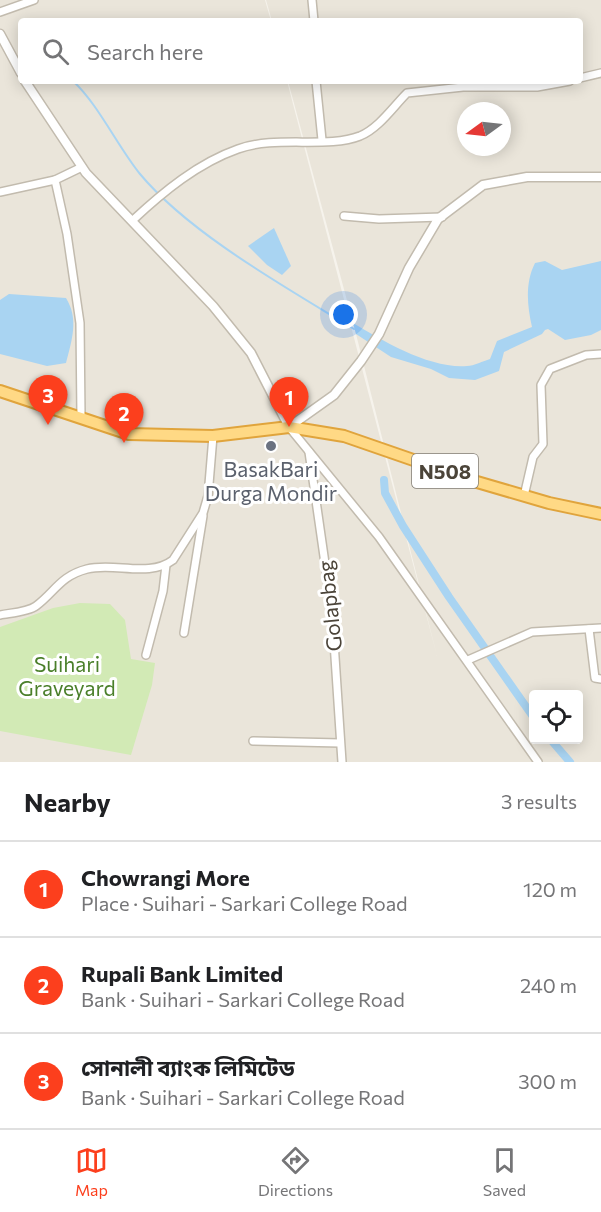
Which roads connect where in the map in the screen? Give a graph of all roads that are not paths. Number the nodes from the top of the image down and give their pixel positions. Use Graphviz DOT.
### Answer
graph roads {
  1 [pos="34,0"];
  2 [pos="312,0"];
  3 [pos="0,12"];
  4 [pos="314,18"];
  5 [pos="0,34"];
  6 [pos="18,67"];
  7 [pos="601,73"];
  8 [pos="583,77"];
  9 [pos="27,84"];
  10 [pos="316,84"];
  11 [pos="554,84"];
  12 [pos="321,140"];
  13 [pos="82,167"];
  14 [pos="601,177"];
  15 [pos="55,180"];
  16 [pos="0,192"];
  17 [pos="344,216"];
  18 [pos="442,217"];
  19 [pos="133,220"];
  20 [pos="601,354"];
  21 [pos="0,390"];
  22 [pos="81,417"];
  23 [pos="289,427"];
  24 [pos="213,436"];
  25 [pos="308,450"];
  26 [pos="524,496"];
  27 [pos="203,513"];
  28 [pos="601,514"];
  29 [pos="166,565"];
  30 [pos="0,615"];
  31 [pos="601,628"];
  32 [pos="589,629"];
  33 [pos="184,633"];
  34 [pos="146,655"];
  35 [pos="468,660"];
  36 [pos="601,679"];
  37 [pos="253,741"];
  38 [pos="340,743"];
  39 [pos="342,762"];
  40 [pos="538,762"];
  1 -- 3 [label="street"];
  2 -- 4 [label="street"];
  5 -- 6 [label="street"];
  7 -- 8 [label="street"];
  9 -- 13 [label="street"];
  10 -- 12 [label="street"];
  11 -- 12 [label="street"];
  12 -- 19 [label="street"];
  13 -- 15 [label="street"];
  13 -- 19 [label="street"];
  14 -- 18 [label="street"];
  15 -- 16 [label="street"];
  15 -- 22 [label="street"];
  17 -- 18 [label="street"];
  18 -- 23 [label="street"];
  19 -- 23 [label="street"];
  20 -- 26 [label="street"];
  21 -- 22 [label="highway, N508"];
  22 -- 24 [label="highway, N508"];
  23 -- 24 [label="highway, N508"];
  23 -- 25 [label="street"];
  23 -- 26 [label="highway, N508"];
  24 -- 27 [label="street"];
  25 -- 35 [label="street"];
  25 -- 38 [label="street, Golapbag"];
  26 -- 28 [label="highway, N508"];
  27 -- 29 [label="street"];
  27 -- 33 [label="street"];
  29 -- 30 [label="street"];
  29 -- 34 [label="street"];
  31 -- 32 [label="street"];
  32 -- 35 [label="street"];
  32 -- 36 [label="street"];
  35 -- 40 [label="street"];
  37 -- 38 [label="street"];
  38 -- 39 [label="street, Golapbag"];
}
